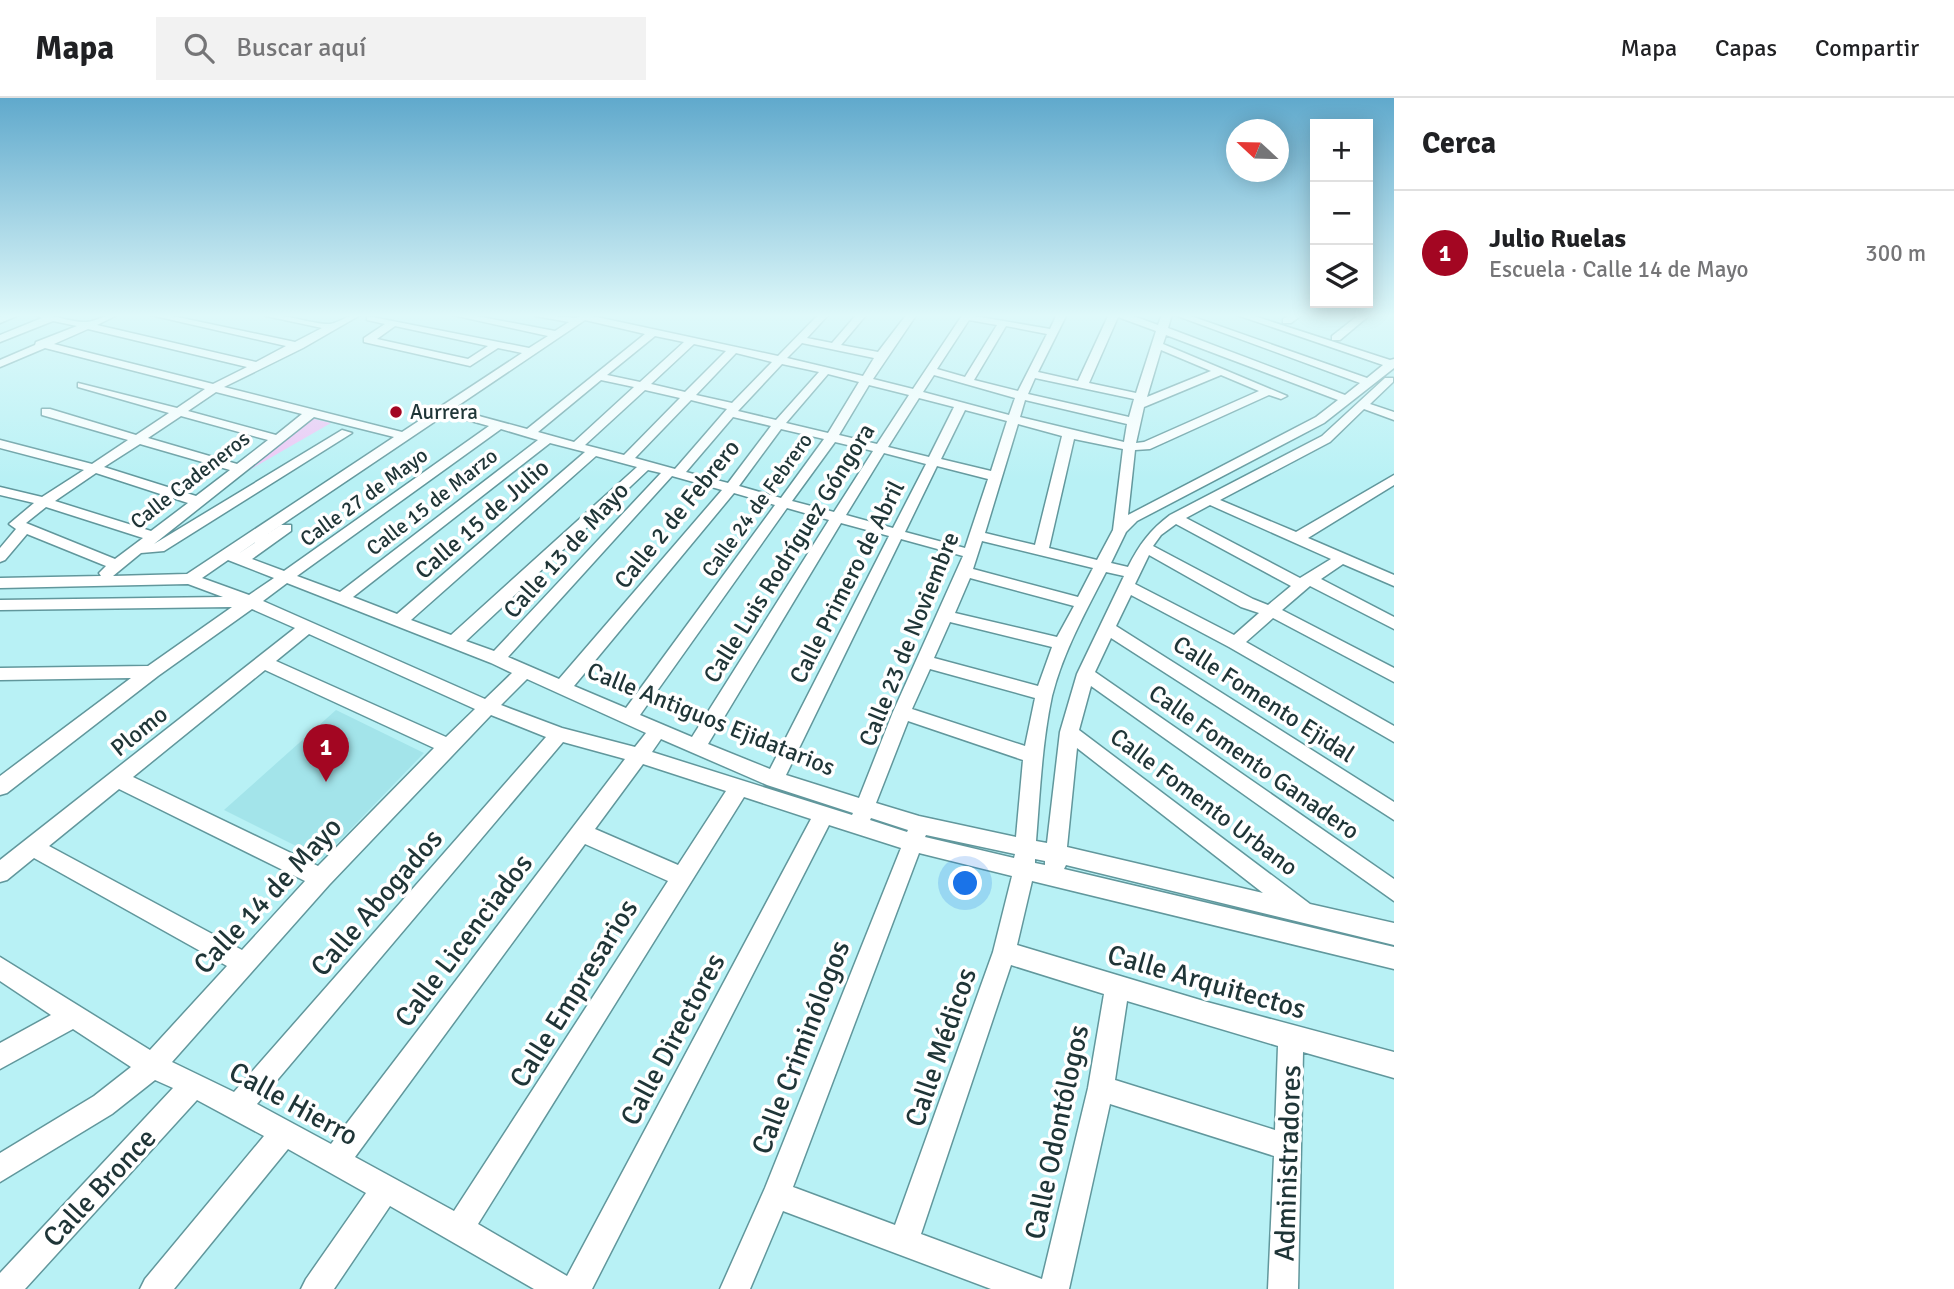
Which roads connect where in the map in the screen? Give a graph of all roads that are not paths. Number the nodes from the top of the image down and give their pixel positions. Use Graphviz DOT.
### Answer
graph roads {
  1 [pos="145,370"];
  2 [pos="251,370"];
  3 [pos="508,370"];
  4 [pos="607,370"];
  5 [pos="660,370"];
  6 [pos="713,370"];
  7 [pos="772,370"];
  8 [pos="826,370"];
  9 [pos="873,370"];
  10 [pos="975,370"];
  11 [pos="1033,370"];
  12 [pos="1089,370"];
  13 [pos="1149,370"];
  14 [pos="1218,370"];
  15 [pos="1270,370"];
  16 [pos="1332,370"];
  17 [pos="1391,370"];
  18 [pos="931,371"];
  19 [pos="1221,371"];
  20 [pos="1031,374"];
  21 [pos="599,376"];
  22 [pos="867,380"];
  23 [pos="968,381"];
  24 [pos="1082,385"];
  25 [pos="82,386"];
  26 [pos="642,386"];
  27 [pos="216,387"];
  28 [pos="1380,387"];
  29 [pos="917,393"];
  30 [pos="687,396"];
  31 [pos="1021,396"];
  32 [pos="1345,398"];
  33 [pos="1139,401"];
  34 [pos="1363,405"];
  35 [pos="961,406"];
  36 [pos="732,410"];
  37 [pos="46,412"];
  38 [pos="180,412"];
  39 [pos="311,412"];
  40 [pos="451,412"];
  41 [pos="1394,416"];
  42 [pos="1013,420"];
  43 [pos="1133,422"];
  44 [pos="499,425"];
  45 [pos="778,425"];
  46 [pos="345,433"];
  47 [pos="529,433"];
  48 [pos="1069,434"];
  49 [pos="404,436"];
  50 [pos="548,438"];
  51 [pos="831,438"];
  52 [pos="277,439"];
  53 [pos="140,440"];
  54 [pos="0,444"];
  55 [pos="576,446"];
  56 [pos="1129,447"];
  57 [pos="880,449"];
  58 [pos="594,451"];
  59 [pos="625,460"];
  60 [pos="933,462"];
  61 [pos="646,465"];
  62 [pos="96,468"];
  63 [pos="239,469"];
  64 [pos="673,473"];
  65 [pos="994,476"];
  66 [pos="1394,479"];
  67 [pos="731,488"];
  68 [pos="0,491"];
  69 [pos="1210,500"];
  70 [pos="197,501"];
  71 [pos="44,502"];
  72 [pos="783,503"];
  73 [pos="839,518"];
  74 [pos="1175,518"];
  75 [pos="23,523"];
  76 [pos="1120,530"];
  77 [pos="896,534"];
  78 [pos="977,535"];
  79 [pos="152,536"];
  80 [pos="1295,539"];
  81 [pos="1145,547"];
  82 [pos="1041,549"];
  83 [pos="136,550"];
  84 [pos="971,554"];
  85 [pos="0,557"];
  86 [pos="233,557"];
  87 [pos="1341,559"];
  88 [pos="1102,564"];
  89 [pos="116,565"];
  90 [pos="965,572"];
  91 [pos="1390,574"];
  92 [pos="288,578"];
  93 [pos="190,579"];
  94 [pos="1129,579"];
  95 [pos="95,582"];
  96 [pos="1305,582"];
  97 [pos="0,583"];
  98 [pos="341,599"];
  99 [pos="251,602"];
  100 [pos="1082,603"];
  101 [pos="0,605"];
  102 [pos="1269,611"];
  103 [pos="946,616"];
  104 [pos="400,621"];
  105 [pos="1394,624"];
  106 [pos="307,627"];
  107 [pos="1106,627"];
  108 [pos="453,643"];
  109 [pos="1235,643"];
  110 [pos="1062,644"];
  111 [pos="497,659"];
  112 [pos="264,662"];
  113 [pos="925,662"];
  114 [pos="525,671"];
  115 [pos="152,672"];
  116 [pos="18,673"];
  117 [pos="0,674"];
  118 [pos="1086,674"];
  119 [pos="1394,676"];
  120 [pos="0,685"];
  121 [pos="564,687"];
  122 [pos="1044,694"];
  123 [pos="487,707"];
  124 [pos="902,712"];
  125 [pos="629,717"];
  126 [pos="658,730"];
  127 [pos="1069,732"];
  128 [pos="559,734"];
  129 [pos="1394,735"];
  130 [pos="448,746"];
  131 [pos="696,747"];
  132 [pos="638,755"];
  133 [pos="1033,756"];
  134 [pos="118,779"];
  135 [pos="774,779"];
  136 [pos="0,787"];
  137 [pos="738,789"];
  138 [pos="1394,812"];
  139 [pos="823,816"];
  140 [pos="861,817"];
  141 [pos="580,832"];
  142 [pos="916,834"];
  143 [pos="33,848"];
  144 [pos="1025,858"];
  145 [pos="1055,865"];
  146 [pos="0,873"];
  147 [pos="682,877"];
  148 [pos="321,878"];
  149 [pos="1394,891"];
  150 [pos="1308,914"];
  151 [pos="1394,934"];
  152 [pos="1004,951"];
  153 [pos="1394,958"];
  154 [pos="245,964"];
  155 [pos="0,968"];
  156 [pos="1117,987"];
  157 [pos="74,1015"];
  158 [pos="1291,1037"];
  159 [pos="0,1057"];
  160 [pos="1394,1065"];
  161 [pos="152,1066"];
  162 [pos="194,1084"];
  163 [pos="1101,1088"];
  164 [pos="237,1108"];
  165 [pos="284,1133"];
  166 [pos="1288,1147"];
  167 [pos="335,1161"];
  168 [pos="0,1168"];
  169 [pos="385,1189"];
  170 [pos="776,1195"];
  171 [pos="460,1229"];
  172 [pos="904,1241"];
  173 [pos="5,1289"];
  174 [pos="155,1289"];
  175 [pos="316,1289"];
  176 [pos="562,1289"];
  177 [pos="576,1289"];
  178 [pos="735,1289"];
  179 [pos="1031,1289"];
  180 [pos="1054,1289"];
  181 [pos="1283,1289"];
  1 -- 27 [label="street"];
  2 -- 27 [label="street"];
  3 -- 40 [label="street"];
  4 -- 21 [label="street"];
  5 -- 26 [label="street"];
  6 -- 30 [label="street"];
  7 -- 36 [label="street, Calle 13 de Mayo"];
  8 -- 22 [label="street"];
  8 -- 45 [label="street, Calle 2 de Febrero"];
  9 -- 22 [label="street, Calle 24 de Febrero"];
  10 -- 23 [label="street"];
  11 -- 20 [label="street, Calle 23 de Noviembre"];
  12 -- 24 [label="street"];
  13 -- 33 [label="street"];
  14 -- 19 [label="street"];
  15 -- 32 [label="street"];
  16 -- 28 [label="street"];
  17 -- 28 [label="street"];
  18 -- 23 [label="street"];
  18 -- 29 [label="street, Calle Luis Rodríguez Góngora"];
  19 -- 33 [label="street"];
  19 -- 56 [label="street"];
  20 -- 24 [label="street"];
  20 -- 31 [label="street, Calle 23 de Noviembre"];
  21 -- 26 [label="street"];
  21 -- 47 [label="street"];
  22 -- 29 [label="street"];
  22 -- 51 [label="street, Calle 24 de Febrero"];
  23 -- 31 [label="street"];
  24 -- 33 [label="street"];
  25 -- 38 [label="street"];
  26 -- 30 [label="street"];
  26 -- 55 [label="street"];
  27 -- 38 [label="street"];
  27 -- 39 [label="street"];
  28 -- 32 [label="street"];
  28 -- 34 [label="street"];
  29 -- 35 [label="street"];
  29 -- 57 [label="street, Calle Luis Rodríguez Góngora"];
  30 -- 36 [label="street"];
  30 -- 59 [label="street"];
  31 -- 42 [label="street, Calle 23 de Noviembre"];
  31 -- 43 [label="street"];
  32 -- 76 [label="street"];
  33 -- 43 [label="street"];
  34 -- 41 [label="street"];
  34 -- 69 [label="street"];
  35 -- 42 [label="street"];
  35 -- 60 [label="street, Calle Primero de Abril"];
  36 -- 45 [label="street"];
  36 -- 64 [label="street, Calle 13 de Mayo"];
  37 -- 53 [label="street"];
  38 -- 52 [label="street"];
  38 -- 53 [label="street"];
  39 -- 49 [label="street"];
  39 -- 52 [label="street, Calle Cadeneros"];
  40 -- 44 [label="street"];
  40 -- 49 [label="street"];
  40 -- 86 [label="street"];
  42 -- 48 [label="street"];
  42 -- 65 [label="street, Calle 23 de Noviembre"];
  43 -- 56 [label="street"];
  44 -- 47 [label="street"];
  44 -- 92 [label="street, Calle 27 de Mayo"];
  45 -- 51 [label="street"];
  45 -- 67 [label="street, Calle 2 de Febrero"];
  46 -- 83 [label="street"];
  47 -- 50 [label="street"];
  48 -- 56 [label="street"];
  48 -- 82 [label="street"];
  49 -- 86 [label="street"];
  50 -- 55 [label="street"];
  50 -- 98 [label="street, Calle 15 de Marzo"];
  51 -- 57 [label="street"];
  51 -- 72 [label="street, Calle 24 de Febrero"];
  52 -- 63 [label="street, Calle Cadeneros"];
  53 -- 62 [label="street"];
  53 -- 63 [label="street"];
  54 -- 62 [label="street"];
  55 -- 58 [label="street"];
  56 -- 76 [label="street"];
  57 -- 60 [label="street"];
  57 -- 73 [label="street, Calle Luis Rodríguez Góngora"];
  58 -- 59 [label="street"];
  58 -- 104 [label="street, Calle 15 de Julio"];
  59 -- 61 [label="street"];
  60 -- 65 [label="street"];
  60 -- 77 [label="street, Calle Primero de Abril"];
  61 -- 64 [label="street"];
  61 -- 108 [label="street"];
  62 -- 70 [label="street"];
  62 -- 71 [label="street"];
  63 -- 70 [label="street, Calle Cadeneros"];
  64 -- 67 [label="street"];
  64 -- 111 [label="street, Calle 13 de Mayo"];
  65 -- 78 [label="street, Calle 23 de Noviembre"];
  66 -- 80 [label="street"];
  67 -- 72 [label="street"];
  67 -- 121 [label="street, Calle 2 de Febrero"];
  68 -- 71 [label="street"];
  69 -- 74 [label="street"];
  69 -- 80 [label="street"];
  70 -- 79 [label="street, Calle Cadeneros"];
  71 -- 75 [label="street"];
  71 -- 79 [label="street"];
  72 -- 73 [label="street"];
  72 -- 125 [label="street, Calle 24 de Febrero"];
  73 -- 77 [label="street"];
  73 -- 131 [label="street, Calle Luis Rodríguez Góngora"];
  74 -- 81 [label="street"];
  74 -- 96 [label="street"];
  75 -- 85 [label="street"];
  75 -- 89 [label="street"];
  76 -- 88 [label="street, Calle Médicos"];
  77 -- 84 [label="street"];
  77 -- 135 [label="street, Calle Primero de Abril"];
  78 -- 82 [label="street"];
  78 -- 84 [label="street, Calle 23 de Noviembre"];
  79 -- 83 [label="street, Calle Cadeneros"];
  80 -- 87 [label="street"];
  81 -- 94 [label="street"];
  81 -- 102 [label="street"];
  82 -- 88 [label="street"];
  83 -- 89 [label="street, Calle Cadeneros"];
  84 -- 90 [label="street, Calle 23 de Noviembre"];
  86 -- 92 [label="street, Calle Antiguos Ejidatarios"];
  86 -- 93 [label="street"];
  87 -- 91 [label="street"];
  87 -- 96 [label="street"];
  88 -- 94 [label="street"];
  88 -- 100 [label="street, Calle Médicos"];
  89 -- 95 [label="street, Calle Cadeneros"];
  90 -- 100 [label="street"];
  90 -- 103 [label="street, Calle 23 de Noviembre"];
  92 -- 98 [label="street, Calle Antiguos Ejidatarios"];
  92 -- 99 [label="street, Calle 27 de Mayo"];
  93 -- 95 [label="street, Calle Antiguos Ejidatarios"];
  93 -- 99 [label="street, Calle Antiguos Ejidatarios"];
  94 -- 107 [label="street"];
  94 -- 109 [label="street"];
  95 -- 97 [label="street, Calle Antiguos Ejidatarios"];
  96 -- 102 [label="street"];
  96 -- 105 [label="street"];
  98 -- 104 [label="street, Calle Antiguos Ejidatarios"];
  99 -- 101 [label="street, Calle Antiguos Ejidatarios"];
  99 -- 106 [label="street, Calle Antiguos Ejidatarios"];
  99 -- 115 [label="street, Calle 27 de Mayo"];
  100 -- 110 [label="street, Calle Médicos"];
  102 -- 109 [label="street"];
  102 -- 119 [label="street"];
  103 -- 110 [label="street"];
  103 -- 113 [label="street, Calle 23 de Noviembre"];
  104 -- 108 [label="street, Calle Antiguos Ejidatarios"];
  106 -- 112 [label="street, Plomo"];
  106 -- 123 [label="street, Calle Antiguos Ejidatarios"];
  107 -- 118 [label="street"];
  107 -- 138 [label="street, Calle Fomento Ejidal"];
  108 -- 111 [label="street, Calle Antiguos Ejidatarios"];
  109 -- 129 [label="street"];
  110 -- 122 [label="street, Calle Médicos"];
  111 -- 114 [label="street, Calle Antiguos Ejidatarios"];
  112 -- 130 [label="street"];
  112 -- 134 [label="street, Plomo"];
  113 -- 122 [label="street"];
  113 -- 124 [label="street, Calle 23 de Noviembre"];
  114 -- 121 [label="street, Calle Antiguos Ejidatarios"];
  114 -- 123 [label="street, Calle 14 de Mayo"];
  115 -- 116 [label="street"];
  115 -- 136 [label="street, Calle 27 de Mayo"];
  116 -- 117 [label="street"];
  116 -- 120 [label="street"];
  118 -- 127 [label="street"];
  118 -- 149 [label="street, Calle Fomento Ganadero"];
  121 -- 125 [label="street, Calle Antiguos Ejidatarios"];
  122 -- 133 [label="street, Calle Médicos"];
  123 -- 128 [label="street, Calle Antiguos Ejidatarios"];
  123 -- 130 [label="street, Calle 14 de Mayo"];
  124 -- 133 [label="street"];
  124 -- 140 [label="street, Calle 23 de Noviembre"];
  125 -- 126 [label="street, Calle Antiguos Ejidatarios"];
  126 -- 131 [label="street, Calle Antiguos Ejidatarios"];
  126 -- 132 [label="street, Calle Licenciados"];
  127 -- 145 [label="street"];
  127 -- 150 [label="street, Calle Fomento Urbano"];
  128 -- 132 [label="street, Calle Antiguos Ejidatarios"];
  128 -- 164 [label="street, Calle Abogados"];
  130 -- 148 [label="street, Calle 14 de Mayo"];
  131 -- 135 [label="street, Calle Antiguos Ejidatarios"];
  132 -- 137 [label="street, Calle Antiguos Ejidatarios"];
  132 -- 141 [label="street, Calle Licenciados"];
  133 -- 144 [label="street, Calle Médicos"];
  134 -- 143 [label="street, Plomo"];
  134 -- 148 [label="street"];
  135 -- 140 [label="street, Calle Antiguos Ejidatarios"];
  137 -- 139 [label="street, Calle Antiguos Ejidatarios"];
  137 -- 147 [label="street, Calle Empresarios"];
  139 -- 140 [label="street, Calle Antiguos Ejidatarios"];
  139 -- 177 [label="street, Calle Directores"];
  140 -- 142 [label="street, Calle Antiguos Ejidatarios"];
  141 -- 147 [label="street"];
  141 -- 167 [label="street, Calle Licenciados"];
  142 -- 144 [label="street, Calle Antiguos Ejidatarios"];
  142 -- 170 [label="street, Calle Criminólogos"];
  143 -- 146 [label="street, Plomo"];
  143 -- 154 [label="street"];
  144 -- 145 [label="street, Calle Antiguos Ejidatarios"];
  144 -- 152 [label="street, Calle Médicos"];
  145 -- 150 [label="street, Calle Antiguos Ejidatarios"];
  145 -- 153 [label="street, Calle Antiguos Ejidatarios"];
  147 -- 171 [label="street, Calle Empresarios"];
  148 -- 154 [label="street, Calle 14 de Mayo"];
  150 -- 151 [label="street, Calle Antiguos Ejidatarios"];
  152 -- 156 [label="street, Calle Arquitectos"];
  152 -- 172 [label="street, Calle Médicos"];
  154 -- 161 [label="street, Calle 14 de Mayo"];
  155 -- 157 [label="street, Calle Hierro"];
  156 -- 158 [label="street, Calle Arquitectos"];
  156 -- 163 [label="street, Calle Odontólogos"];
  157 -- 159 [label="street"];
  157 -- 161 [label="street, Calle Hierro"];
  158 -- 160 [label="street, Calle Arquitectos"];
  158 -- 166 [label="street, Administradores"];
  161 -- 162 [label="street, Calle Hierro"];
  161 -- 168 [label="street, Calle 14 de Mayo"];
  162 -- 164 [label="street, Calle Hierro"];
  162 -- 173 [label="street, Calle Bronce"];
  163 -- 166 [label="street"];
  163 -- 180 [label="street, Calle Odontólogos"];
  164 -- 165 [label="street, Calle Hierro"];
  165 -- 167 [label="street, Calle Hierro"];
  165 -- 174 [label="street"];
  166 -- 181 [label="street, Administradores"];
  167 -- 169 [label="street, Calle Hierro"];
  169 -- 171 [label="street, Calle Hierro"];
  169 -- 175 [label="street"];
  170 -- 172 [label="street"];
  170 -- 178 [label="street, Calle Criminólogos"];
  171 -- 176 [label="street, Calle Hierro"];
  172 -- 179 [label="street"];
}
